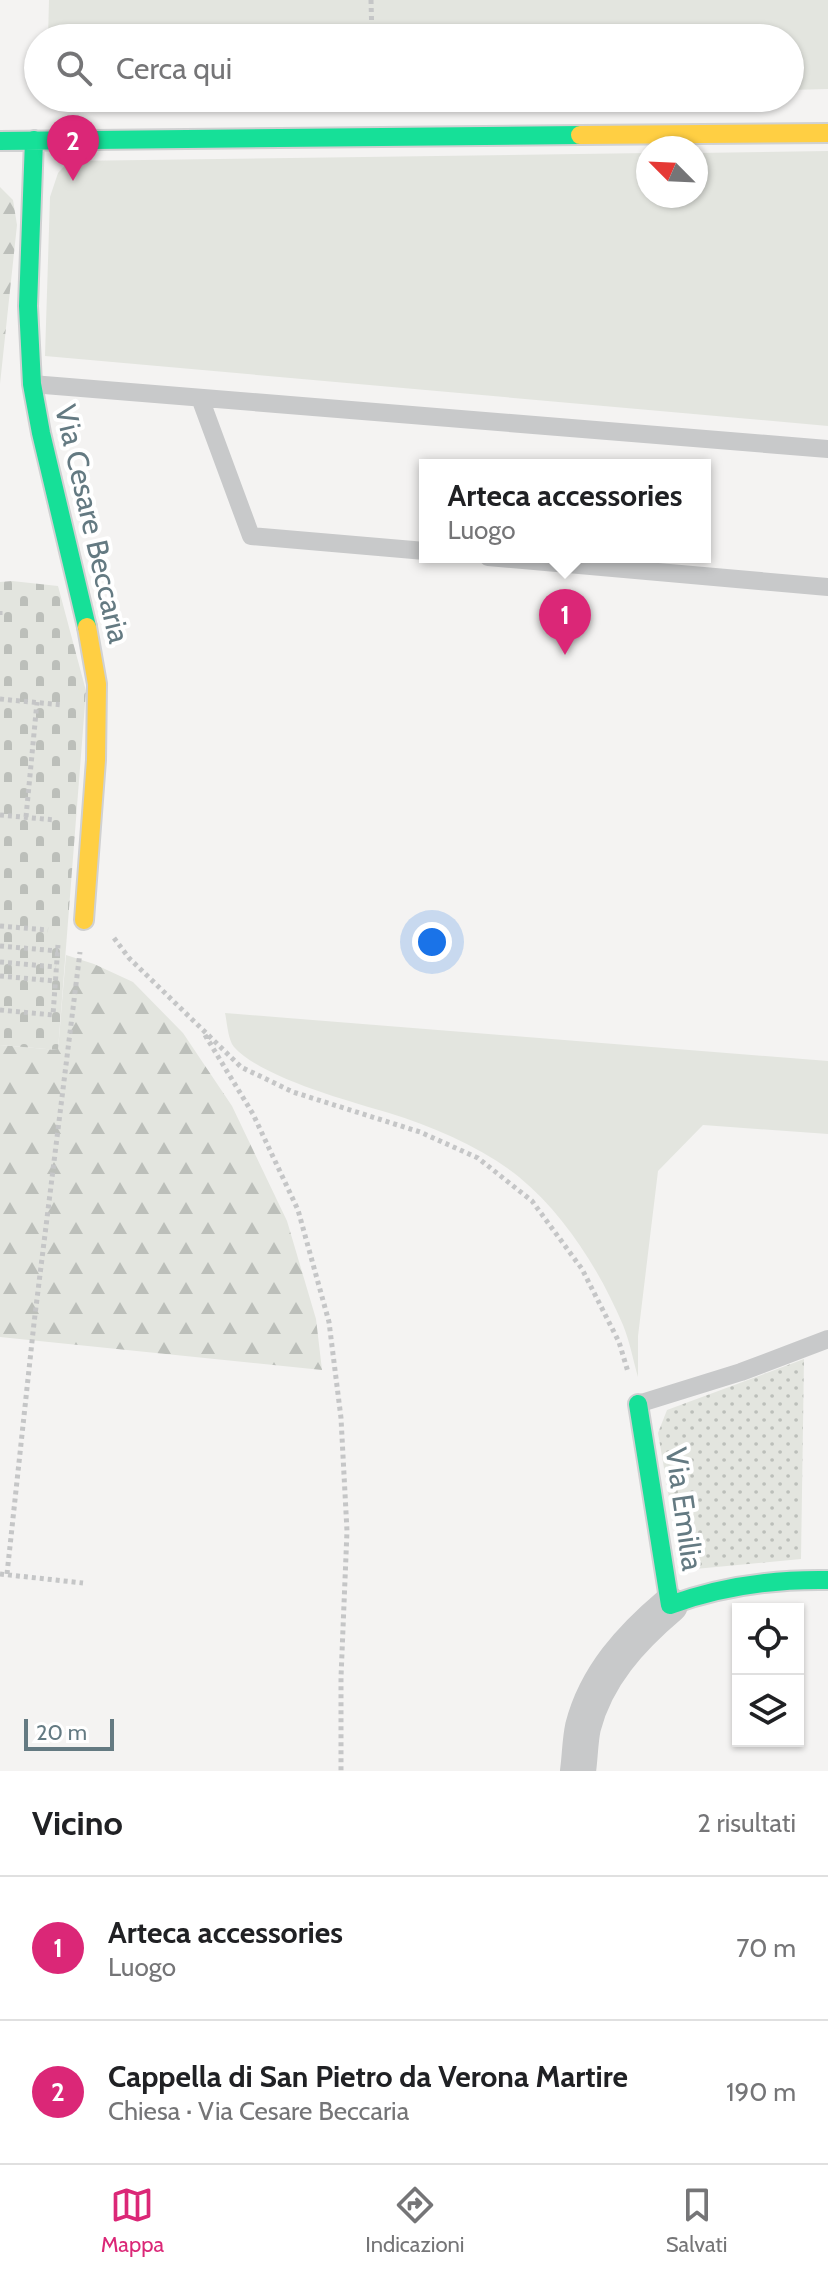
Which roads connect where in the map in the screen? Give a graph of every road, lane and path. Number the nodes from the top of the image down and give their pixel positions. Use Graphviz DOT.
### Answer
graph roads {
  1 [pos="371,0"];
  2 [pos="372,24"];
  3 [pos="828,133"];
  4 [pos="34,140"];
  5 [pos="0,141"];
  6 [pos="32,384"];
  7 [pos="200,398"];
  8 [pos="828,449"];
  9 [pos="419,550"];
  10 [pos="556,563"];
  11 [pos="828,587"];
  12 [pos="0,699"];
  13 [pos="37,702"];
  14 [pos="69,705"];
  15 [pos="0,815"];
  16 [pos="26,817"];
  17 [pos="59,821"];
  18 [pos="50,915"];
  19 [pos="84,920"];
  20 [pos="0,926"];
  21 [pos="48,931"];
  22 [pos="59,932"];
  23 [pos="113,936"];
  24 [pos="58,942"];
  25 [pos="0,946"];
  26 [pos="58,951"];
  27 [pos="0,962"];
  28 [pos="56,967"];
  29 [pos="0,976"];
  30 [pos="55,981"];
  31 [pos="0,1010"];
  32 [pos="201,1027"];
  33 [pos="828,1339"];
  34 [pos="638,1404"];
  35 [pos="4,1574"];
  36 [pos="828,1580"];
  37 [pos="83,1583"];
  38 [pos="670,1605"];
  39 [pos="341,1771"];
  40 [pos="578,1771"];
  1 -- 2 [label="path"];
  3 -- 4 [label="street"];
  4 -- 5 [label="street"];
  4 -- 6 [label="street, Via Cesare Beccaria"];
  6 -- 7 [label="lane"];
  6 -- 19 [label="street, Via Cesare Beccaria"];
  7 -- 8 [label="lane"];
  7 -- 9 [label="lane"];
  10 -- 11 [label="lane"];
  12 -- 13 [label="path"];
  13 -- 14 [label="path"];
  13 -- 16 [label="path"];
  15 -- 16 [label="path"];
  16 -- 17 [label="path"];
  18 -- 21 [label="path"];
  19 -- 35 [label="path"];
  20 -- 21 [label="path"];
  21 -- 22 [label="path"];
  23 -- 32 [label="path"];
  24 -- 26 [label="path"];
  25 -- 26 [label="path"];
  26 -- 28 [label="path"];
  27 -- 28 [label="path"];
  28 -- 30 [label="path"];
  29 -- 30 [label="path"];
  30 -- 31 [label="path"];
  32 -- 34 [label="path"];
  32 -- 39 [label="path"];
  33 -- 34 [label="lane"];
  34 -- 38 [label="street, Via Emilia"];
  35 -- 37 [label="path"];
  36 -- 38 [label="street, Via Emilia"];
  38 -- 40 [label="street"];
}
